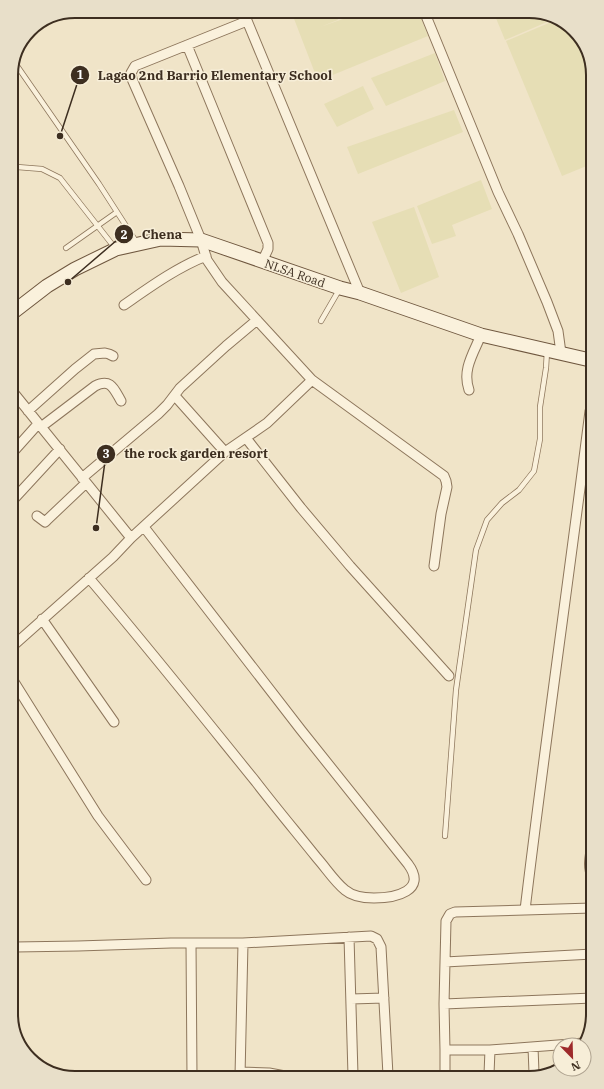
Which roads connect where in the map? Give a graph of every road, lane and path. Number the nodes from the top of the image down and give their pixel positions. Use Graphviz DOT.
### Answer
graph roads {
  1 [pos="246,18"];
  2 [pos="427,18"];
  3 [pos="247,21"];
  4 [pos="187,45"];
  5 [pos="19,68"];
  6 [pos="18,167"];
  7 [pos="117,212"];
  8 [pos="97,226"];
  9 [pos="201,240"];
  10 [pos="137,244"];
  11 [pos="66,248"];
  12 [pos="116,249"];
  13 [pos="206,256"];
  14 [pos="262,262"];
  15 [pos="340,288"];
  16 [pos="360,294"];
  17 [pos="124,305"];
  18 [pos="18,308"];
  19 [pos="257,320"];
  20 [pos="321,321"];
  21 [pos="481,335"];
  22 [pos="547,350"];
  23 [pos="561,353"];
  24 [pos="113,356"];
  25 [pos="586,359"];
  26 [pos="312,380"];
  27 [pos="469,390"];
  28 [pos="174,396"];
  29 [pos="18,399"];
  30 [pos="121,401"];
  31 [pos="28,412"];
  32 [pos="40,426"];
  33 [pos="246,438"];
  34 [pos="586,444"];
  35 [pos="18,447"];
  36 [pos="60,449"];
  37 [pos="225,452"];
  38 [pos="84,480"];
  39 [pos="18,495"];
  40 [pos="37,516"];
  41 [pos="144,527"];
  42 [pos="131,538"];
  43 [pos="434,566"];
  44 [pos="89,578"];
  45 [pos="42,619"];
  46 [pos="18,638"];
  47 [pos="450,676"];
  48 [pos="18,688"];
  49 [pos="114,722"];
  50 [pos="445,836"];
  51 [pos="146,880"];
  52 [pos="586,908"];
  53 [pos="525,910"];
  54 [pos="349,937"];
  55 [pos="191,943"];
  56 [pos="243,943"];
  57 [pos="18,947"];
  58 [pos="586,954"];
  59 [pos="445,962"];
  60 [pos="384,998"];
  61 [pos="586,998"];
  62 [pos="350,999"];
  63 [pos="444,1004"];
  64 [pos="552,1046"];
  65 [pos="533,1047"];
  66 [pos="445,1050"];
  67 [pos="490,1050"];
  68 [pos="192,1071"];
  69 [pos="240,1071"];
  70 [pos="353,1071"];
  71 [pos="388,1071"];
  72 [pos="445,1071"];
  73 [pos="489,1071"];
  74 [pos="534,1071"];
  1 -- 3 [label="street"];
  2 -- 23 [label="street"];
  3 -- 4 [label="street"];
  3 -- 16 [label="street"];
  4 -- 9 [label="street"];
  4 -- 14 [label="street"];
  5 -- 7 [label="lane"];
  6 -- 8 [label="lane"];
  7 -- 8 [label="lane"];
  7 -- 10 [label="lane"];
  8 -- 11 [label="lane"];
  8 -- 12 [label="lane"];
  9 -- 10 [label="main road, NLSA Road"];
  9 -- 13 [label="street"];
  9 -- 14 [label="main road, NLSA Road"];
  10 -- 12 [label="main road, NLSA Road"];
  12 -- 18 [label="main road, NLSA Road"];
  13 -- 17 [label="street"];
  13 -- 19 [label="street"];
  14 -- 15 [label="main road, NLSA Road"];
  15 -- 16 [label="main road, NLSA Road"];
  15 -- 20 [label="lane"];
  16 -- 21 [label="main road, NLSA Road"];
  19 -- 26 [label="street"];
  19 -- 28 [label="street"];
  21 -- 22 [label="main road, NLSA Road"];
  21 -- 27 [label="street"];
  22 -- 23 [label="main road, NLSA Road"];
  22 -- 50 [label="lane"];
  23 -- 25 [label="main road, NLSA Road"];
  24 -- 31 [label="street"];
  26 -- 33 [label="street"];
  26 -- 43 [label="street"];
  28 -- 37 [label="street"];
  28 -- 38 [label="street"];
  29 -- 31 [label="street"];
  30 -- 32 [label="street"];
  31 -- 32 [label="street"];
  32 -- 35 [label="street"];
  32 -- 36 [label="street"];
  33 -- 37 [label="street"];
  33 -- 47 [label="street"];
  34 -- 53 [label="street"];
  36 -- 38 [label="street"];
  36 -- 39 [label="street"];
  37 -- 41 [label="street"];
  38 -- 40 [label="street"];
  38 -- 42 [label="street"];
  41 -- 42 [label="street"];
  41 -- 44 [label="street"];
  42 -- 44 [label="street"];
  44 -- 45 [label="street"];
  45 -- 46 [label="street"];
  45 -- 49 [label="street"];
  48 -- 51 [label="street"];
  52 -- 53 [label="street"];
  53 -- 59 [label="street"];
  54 -- 56 [label="street"];
  54 -- 60 [label="street"];
  54 -- 62 [label="street"];
  55 -- 56 [label="street"];
  55 -- 57 [label="street"];
  55 -- 68 [label="street"];
  56 -- 69 [label="street"];
  58 -- 59 [label="street"];
  59 -- 63 [label="street"];
  60 -- 62 [label="street"];
  60 -- 71 [label="street"];
  61 -- 63 [label="street"];
  62 -- 70 [label="street"];
  63 -- 66 [label="street"];
  64 -- 65 [label="street"];
  65 -- 67 [label="street"];
  65 -- 74 [label="street"];
  66 -- 67 [label="street"];
  66 -- 72 [label="street"];
  67 -- 73 [label="street"];
}
